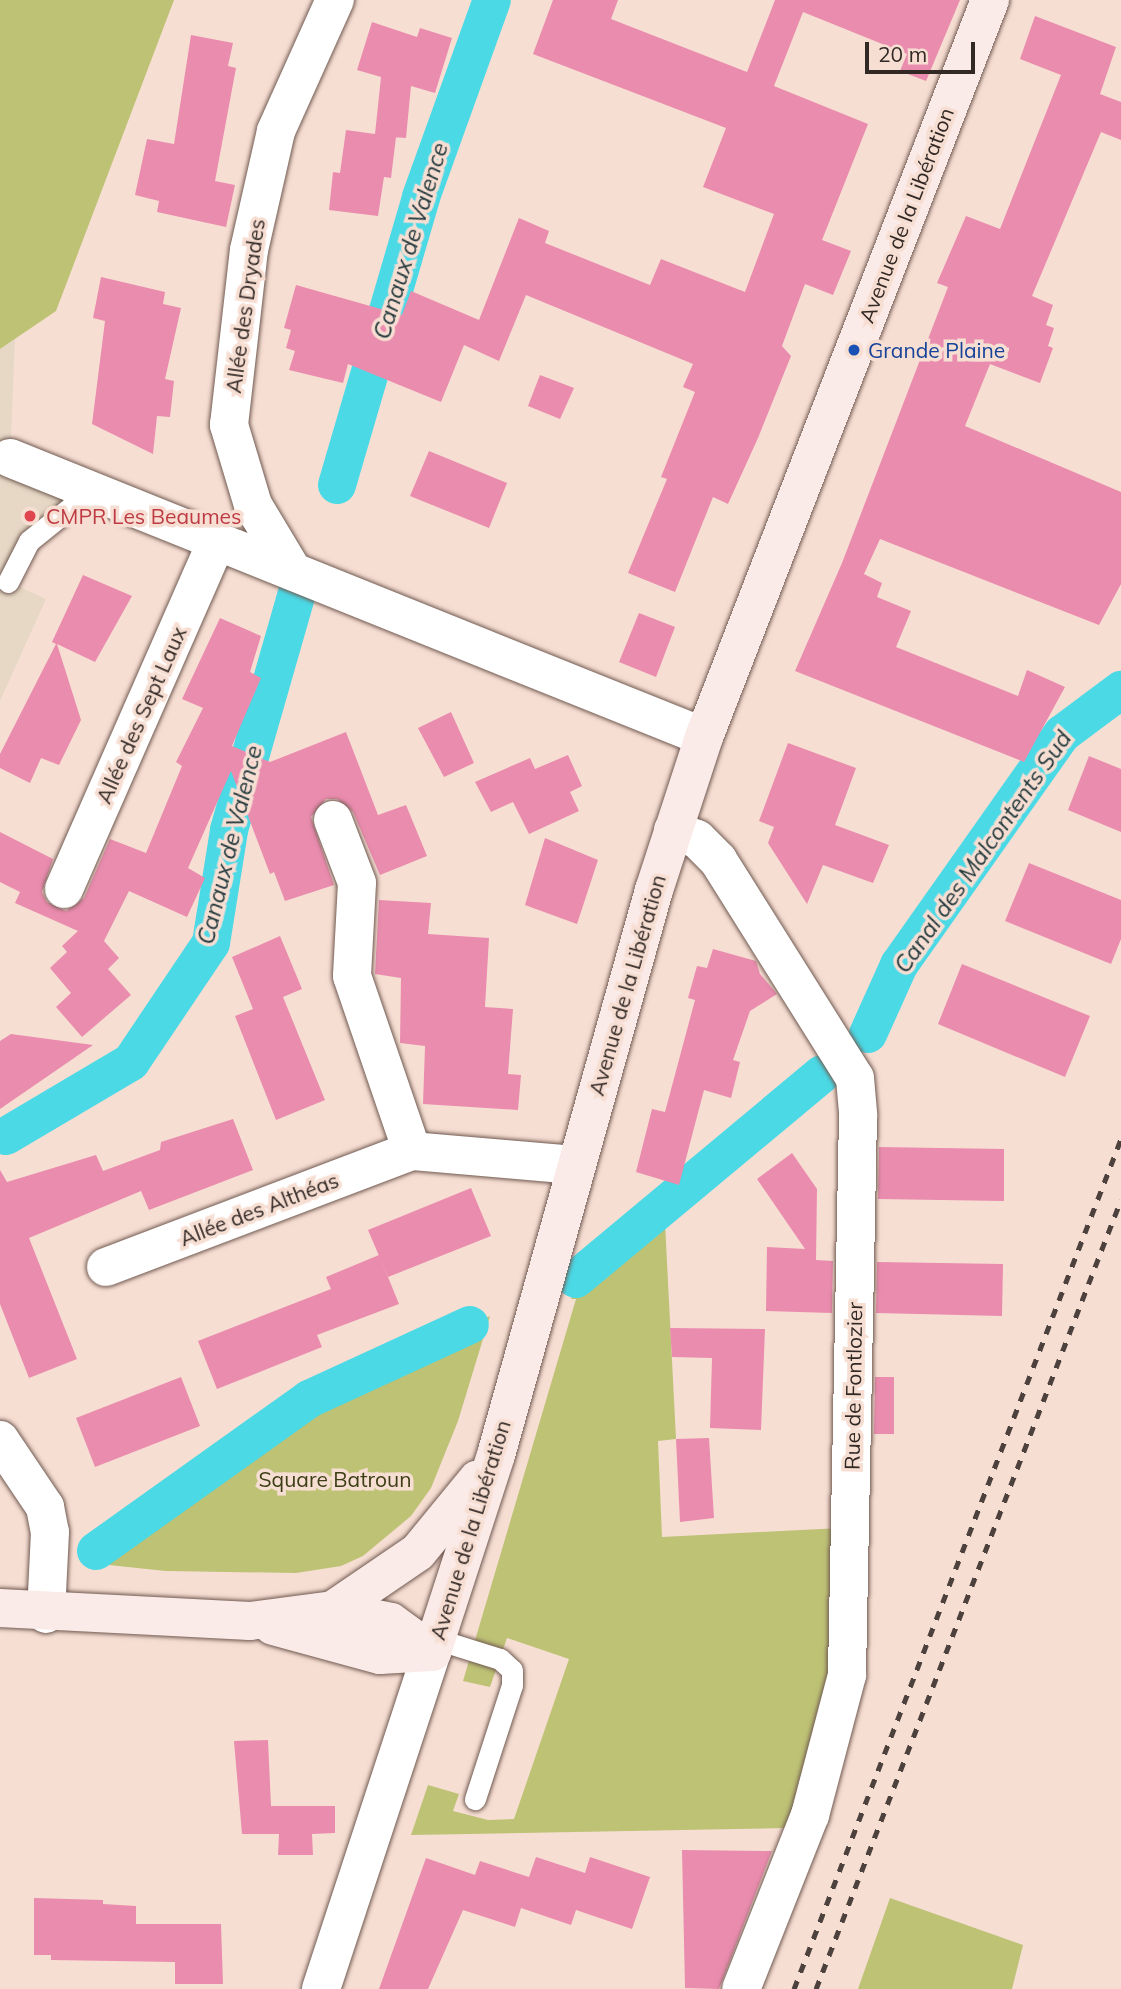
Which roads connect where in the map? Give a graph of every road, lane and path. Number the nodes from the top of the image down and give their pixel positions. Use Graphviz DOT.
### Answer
graph roads {
  1 [pos="335,0"];
  2 [pos="990,0"];
  3 [pos="3,460"];
  4 [pos="91,491"];
  5 [pos="217,541"];
  6 [pos="292,570"];
  7 [pos="8,582"];
  8 [pos="704,737"];
  9 [pos="333,820"];
  10 [pos="673,830"];
  11 [pos="64,889"];
  12 [pos="412,1151"];
  13 [pos="576,1165"];
  14 [pos="106,1267"];
  15 [pos="0,1440"];
  16 [pos="496,1455"];
  17 [pos="0,1608"];
  18 [pos="333,1610"];
  19 [pos="46,1614"];
  20 [pos="250,1621"];
  21 [pos="434,1645"];
  22 [pos="475,1799"];
  23 [pos="321,1989"];
  24 [pos="741,1989"];
  1 -- 6 [label="street, Allée des Dryades"];
  2 -- 8 [label="main road, Avenue de la Libération"];
  3 -- 4 [label="street"];
  4 -- 5 [label="street"];
  4 -- 7 [label="lane"];
  5 -- 6 [label="street"];
  5 -- 11 [label="street, Allée des Sept Laux"];
  6 -- 8 [label="street"];
  8 -- 10 [label="main road, Avenue de la Libération"];
  9 -- 12 [label="street"];
  10 -- 13 [label="main road, Avenue de la Libération"];
  10 -- 24 [label="street, Rue de Fontlozier"];
  12 -- 13 [label="street, Allée des Althéas"];
  12 -- 14 [label="street, Allée des Althéas"];
  13 -- 16 [label="main road, Avenue de la Libération"];
  15 -- 19 [label="street"];
  16 -- 18 [label="main road"];
  16 -- 21 [label="main road, Avenue de la Libération"];
  17 -- 19 [label="main road"];
  18 -- 20 [label="main road"];
  18 -- 21 [label="main road"];
  19 -- 20 [label="main road"];
  20 -- 21 [label="main road"];
  21 -- 22 [label="lane"];
  21 -- 23 [label="street, Avenue de la Libération"];
}
